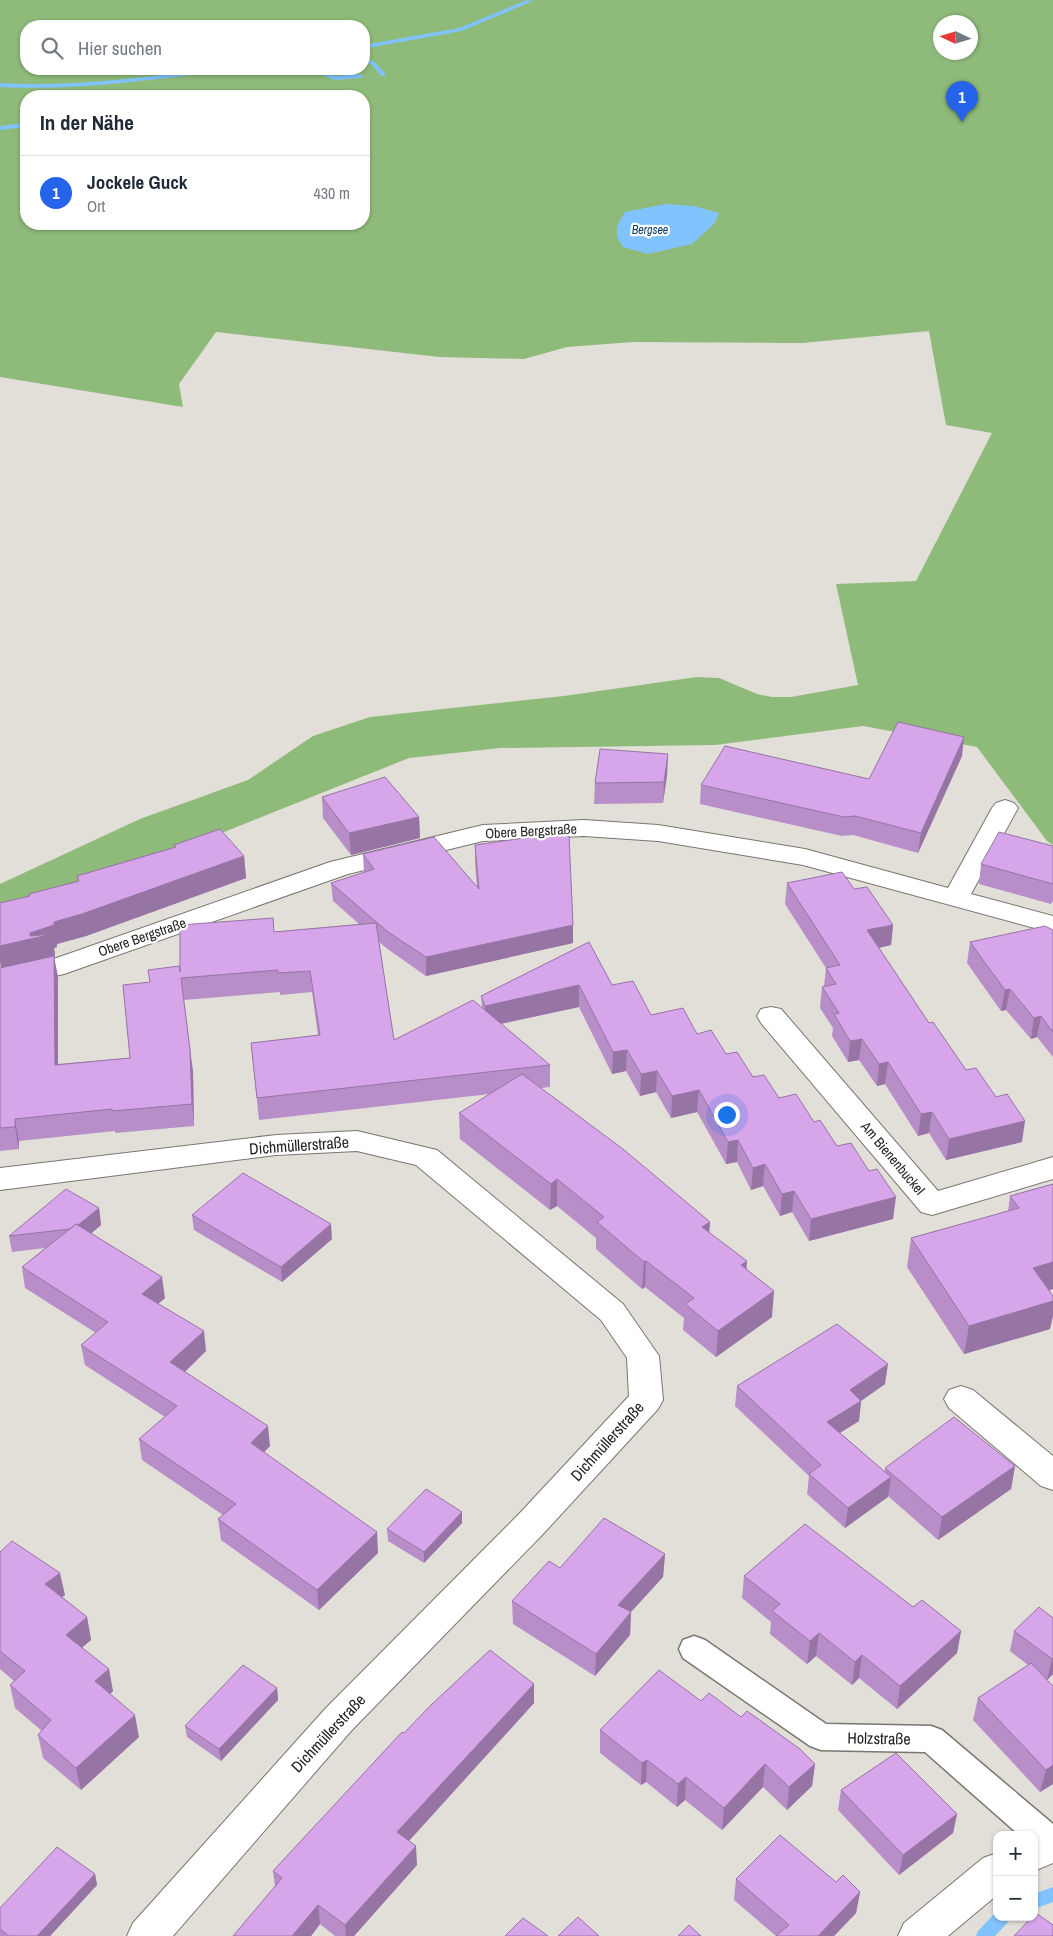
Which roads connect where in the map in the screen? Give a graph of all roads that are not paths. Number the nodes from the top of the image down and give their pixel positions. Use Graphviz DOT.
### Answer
graph roads {
  1 [pos="1005,808"];
  2 [pos="956,898"];
  3 [pos="1053,925"];
  4 [pos="0,980"];
  5 [pos="771,1016"];
  6 [pos="1053,1168"];
  7 [pos="0,1179"];
  8 [pos="961,1399"];
  9 [pos="1053,1476"];
  10 [pos="694,1649"];
  11 [pos="1053,1844"];
  12 [pos="1038,1851"];
  13 [pos="993,1874"];
  14 [pos="148,1936"];
  15 [pos="918,1936"];
  1 -- 2 [label="street"];
  2 -- 3 [label="street, Obere Bergstraße"];
  2 -- 4 [label="street, Obere Bergstraße"];
  5 -- 6 [label="street, Am Bienenbuckel"];
  7 -- 14 [label="street, Dichmüllerstraße"];
  8 -- 9 [label="street"];
  10 -- 11 [label="lane, Holzstraße"];
  11 -- 12 [label="street, Holzstraße"];
  13 -- 15 [label="street"];
}
